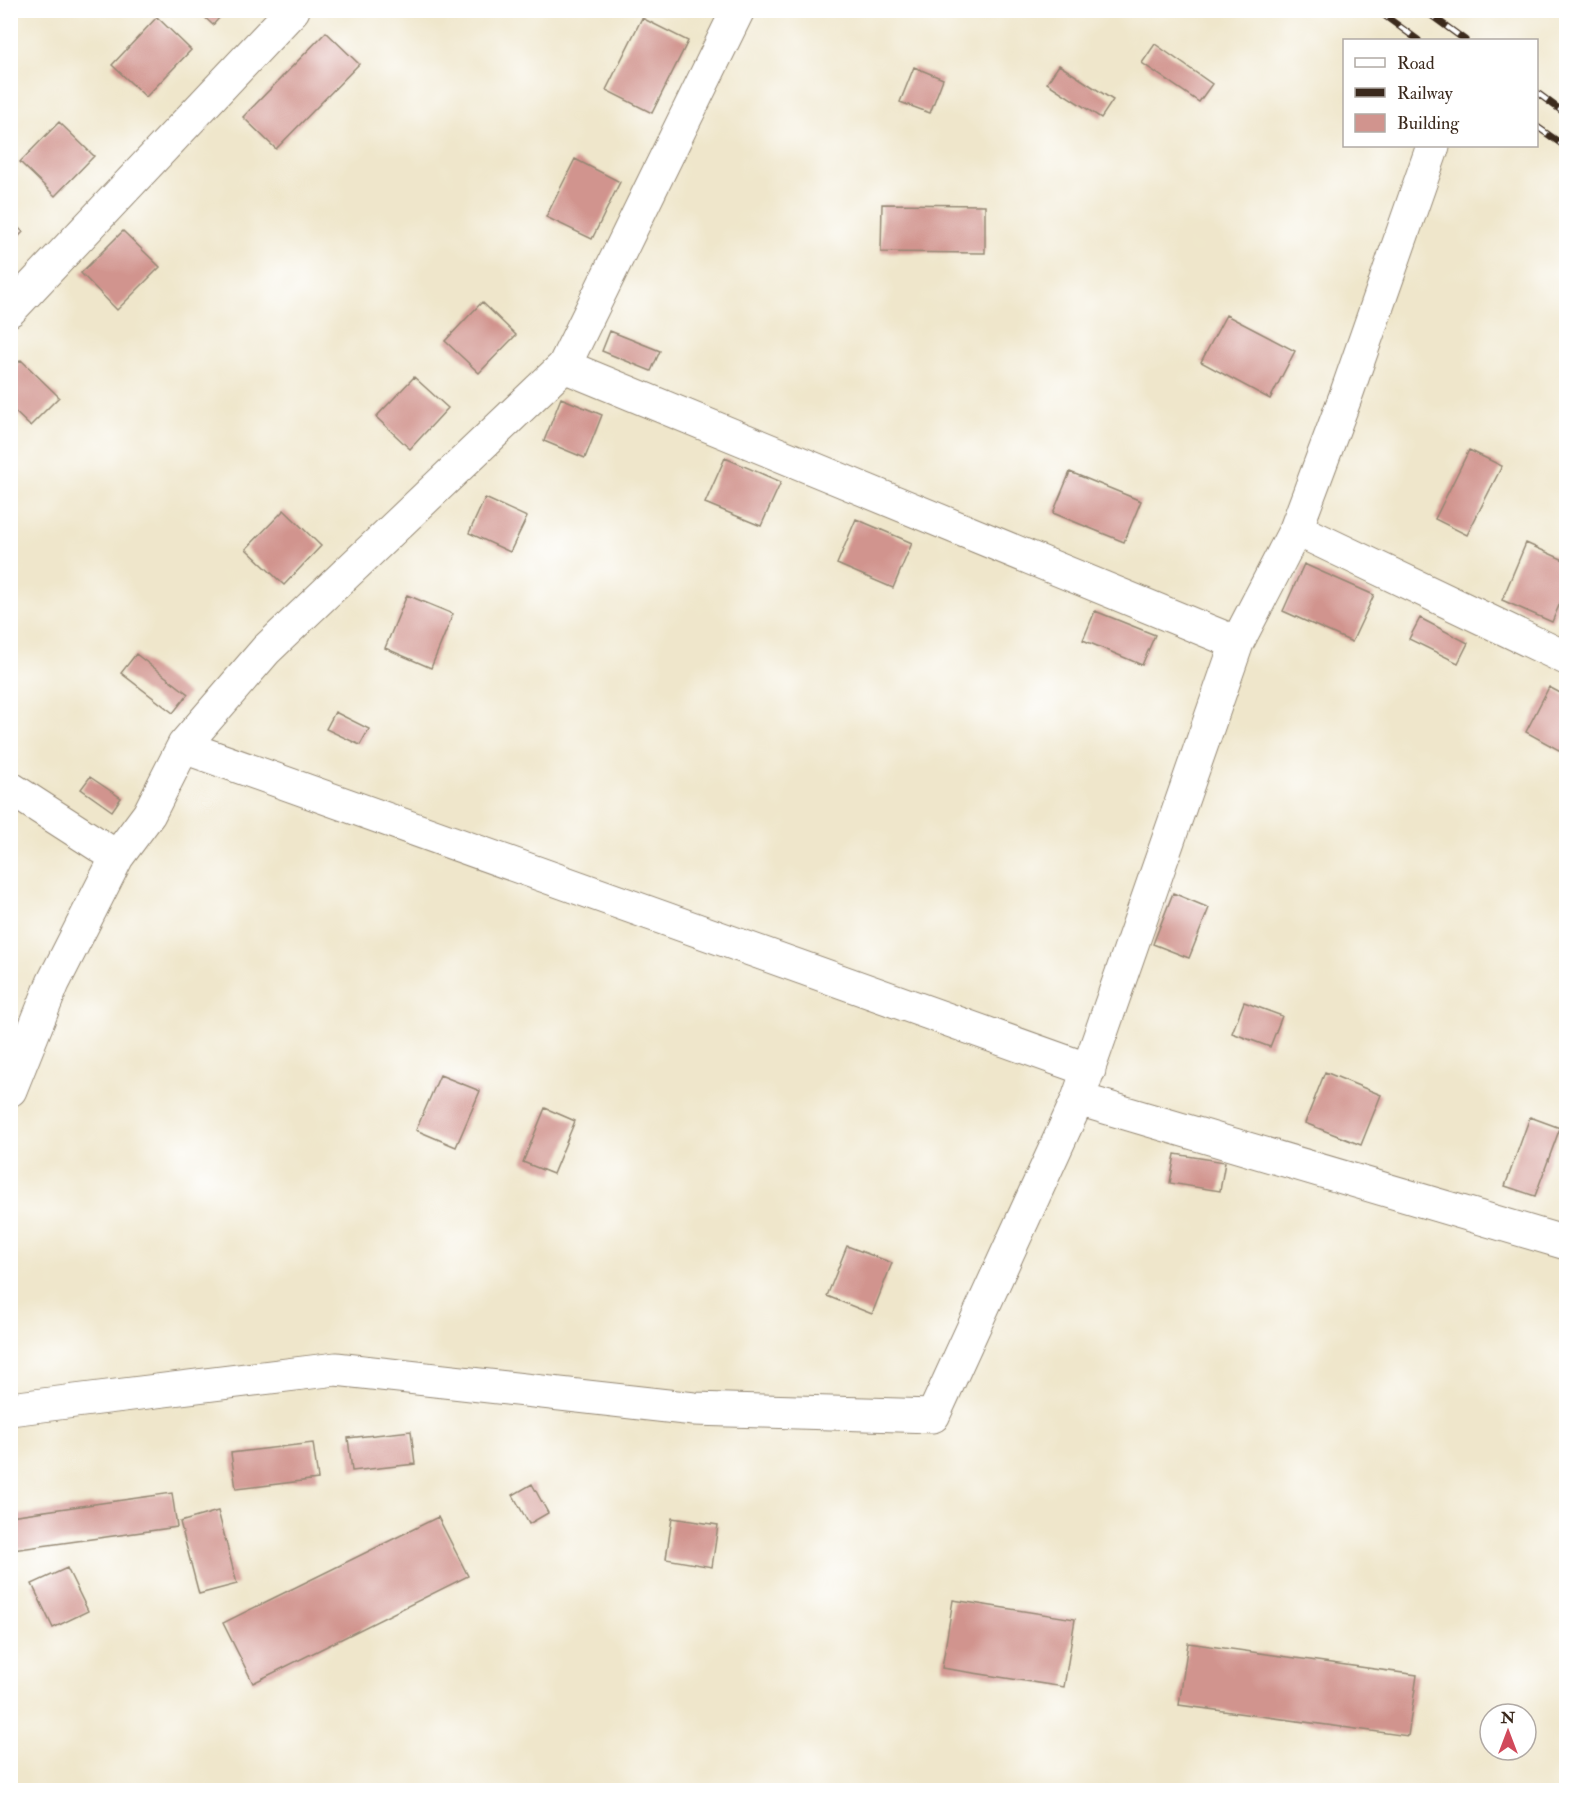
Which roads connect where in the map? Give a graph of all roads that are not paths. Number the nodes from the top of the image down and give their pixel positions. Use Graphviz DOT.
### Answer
graph roads {
  1 [pos="293,10"];
  2 [pos="738,10"];
  3 [pos="1433,147"];
  4 [pos="10,310"];
  5 [pos="564,366"];
  6 [pos="1296,529"];
  7 [pos="1237,643"];
  8 [pos="1566,658"];
  9 [pos="184,747"];
  10 [pos="10,788"];
  11 [pos="117,857"];
  12 [pos="1084,1085"];
  13 [pos="10,1090"];
  14 [pos="1566,1243"];
  15 [pos="10,1409"];
  1 -- 4 [label="street"];
  2 -- 5 [label="street"];
  3 -- 6 [label="street"];
  5 -- 7 [label="street"];
  5 -- 9 [label="street"];
  6 -- 7 [label="street"];
  6 -- 8 [label="street"];
  7 -- 12 [label="street"];
  9 -- 11 [label="street"];
  9 -- 12 [label="street"];
  10 -- 11 [label="street"];
  11 -- 13 [label="street"];
  12 -- 14 [label="street"];
  12 -- 15 [label="street"];
}
